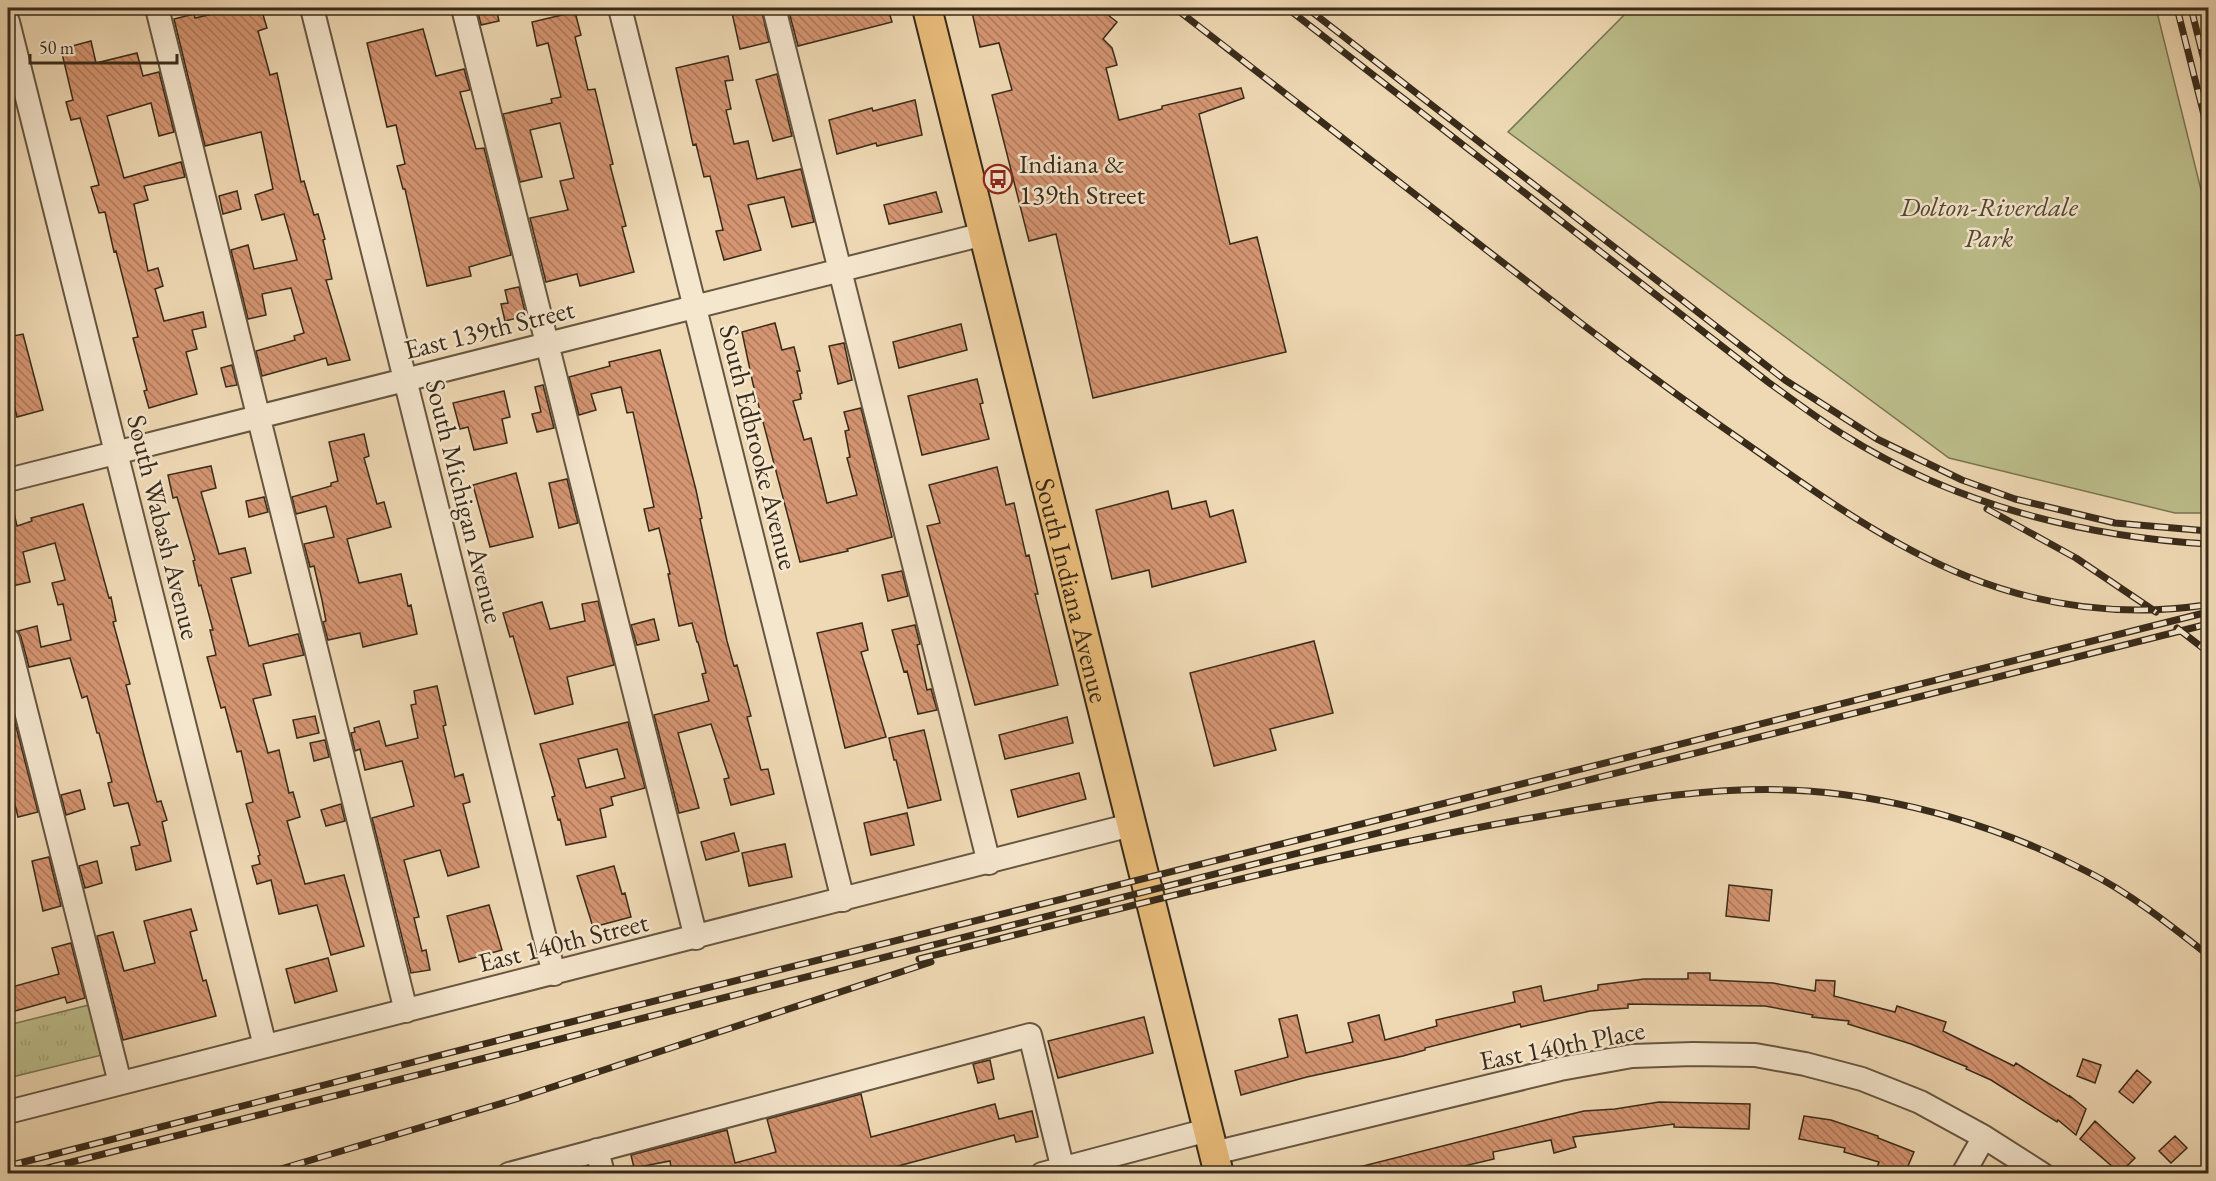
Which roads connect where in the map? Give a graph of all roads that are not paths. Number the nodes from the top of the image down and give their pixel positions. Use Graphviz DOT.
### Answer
graph roads {
  1 [pos="157,8"];
  2 [pos="312,8"];
  3 [pos="463,8"];
  4 [pos="620,8"];
  5 [pos="774,8"];
  6 [pos="927,8"];
  7 [pos="8,22"];
  8 [pos="984,234"];
  9 [pos="839,271"];
  10 [pos="695,307"];
  11 [pos="547,344"];
  12 [pos="405,380"];
  13 [pos="258,417"];
  14 [pos="116,453"];
  15 [pos="8,480"];
  16 [pos="8,640"];
  17 [pos="1131,825"];
  18 [pos="989,863"];
  19 [pos="843,900"];
  20 [pos="696,938"];
  21 [pos="554,974"];
  22 [pos="406,1011"];
  23 [pos="265,1046"];
  24 [pos="120,1083"];
  25 [pos="8,1112"];
  26 [pos="1984,1137"];
  27 [pos="597,1150"];
  28 [pos="1214,1152"];
  29 [pos="1056,1172"];
  30 [pos="509,1173"];
  31 [pos="603,1173"];
  32 [pos="1963,1173"];
  33 [pos="2042,1173"];
  1 -- 13 [label="street"];
  2 -- 12 [label="street, South Michigan Avenue"];
  3 -- 11 [label="street"];
  4 -- 10 [label="street, South Edbrooke Avenue"];
  5 -- 9 [label="street"];
  6 -- 8 [label="main road, South Indiana Avenue"];
  7 -- 14 [label="street, South Wabash Avenue"];
  8 -- 9 [label="street, East 139th Street"];
  8 -- 17 [label="main road, South Indiana Avenue"];
  9 -- 10 [label="street, East 139th Street"];
  9 -- 18 [label="street"];
  10 -- 11 [label="street, East 139th Street"];
  10 -- 19 [label="street, South Edbrooke Avenue"];
  11 -- 12 [label="street, East 139th Street"];
  11 -- 20 [label="street"];
  12 -- 13 [label="street, East 139th Street"];
  12 -- 21 [label="street, South Michigan Avenue"];
  13 -- 14 [label="street, East 139th Street"];
  13 -- 22 [label="street"];
  14 -- 15 [label="street, East 139th Street"];
  14 -- 23 [label="street, South Wabash Avenue"];
  16 -- 24 [label="street"];
  17 -- 18 [label="street, East 140th Street"];
  17 -- 28 [label="main road, South Indiana Avenue"];
  18 -- 19 [label="street, East 140th Street"];
  19 -- 20 [label="street, East 140th Street"];
  20 -- 21 [label="street, East 140th Street"];
  21 -- 22 [label="street, East 140th Street"];
  22 -- 23 [label="street, East 140th Street"];
  23 -- 24 [label="street, East 140th Street"];
  24 -- 25 [label="street, East 140th Street"];
  26 -- 28 [label="street, East 140th Place"];
  26 -- 32 [label="street"];
  26 -- 33 [label="street, East 140th Place"];
  27 -- 29 [label="street"];
  27 -- 30 [label="street"];
  27 -- 31 [label="street"];
  28 -- 29 [label="street, East 140th Place"];
}
